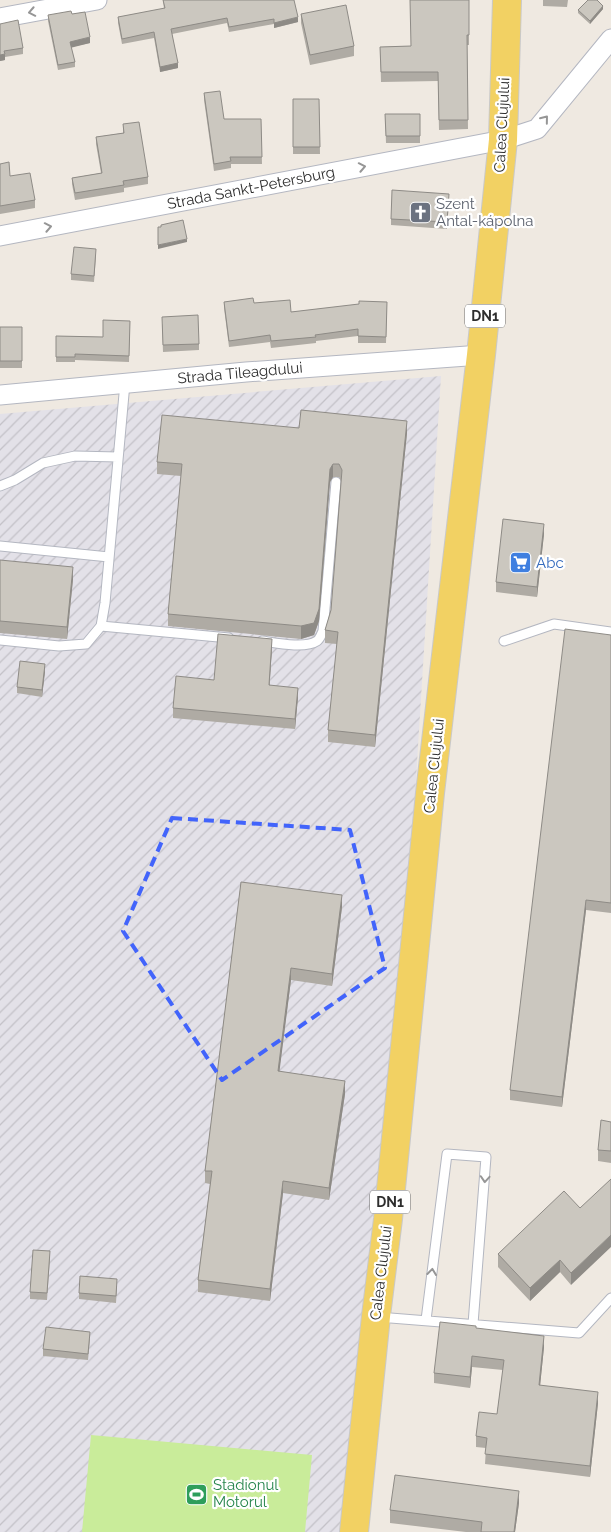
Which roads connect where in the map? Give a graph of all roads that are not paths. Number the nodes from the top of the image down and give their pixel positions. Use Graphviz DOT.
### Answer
graph roads {
  1 [pos="97,0"];
  2 [pos="506,0"];
  3 [pos="0,18"];
  4 [pos="611,39"];
  5 [pos="503,140"];
  6 [pos="0,236"];
  7 [pos="480,356"];
  8 [pos="125,383"];
  9 [pos="0,395"];
  10 [pos="118,457"];
  11 [pos="336,482"];
  12 [pos="0,486"];
  13 [pos="0,546"];
  14 [pos="109,557"];
  15 [pos="101,626"];
  16 [pos="611,632"];
  17 [pos="235,639"];
  18 [pos="0,640"];
  19 [pos="504,640"];
  20 [pos="254,641"];
  21 [pos="611,1298"];
  22 [pos="376,1316"];
  23 [pos="426,1320"];
  24 [pos="473,1324"];
  25 [pos="354,1532"];
  1 -- 3 [label="street, one-way"];
  2 -- 5 [label="main road, Calea Clujului / DN1"];
  5 -- 4 [label="street, Strada Sankt-Petersburg, one-way"];
  6 -- 5 [label="street, Strada Sankt-Petersburg, one-way"];
  5 -- 7 [label="main road, Calea Clujului / DN1"];
  7 -- 8 [label="street, Strada Tileagdului"];
  7 -- 22 [label="main road, Calea Clujului / DN1"];
  8 -- 9 [label="street, Strada Tileagdului"];
  8 -- 10 [label="lane"];
  10 -- 12 [label="lane"];
  10 -- 14 [label="lane"];
  11 -- 20 [label="lane"];
  13 -- 14 [label="lane"];
  14 -- 15 [label="lane"];
  15 -- 17 [label="lane"];
  15 -- 18 [label="lane"];
  16 -- 19 [label="lane"];
  21 -- 24 [label="lane"];
  22 -- 23 [label="lane"];
  22 -- 25 [label="main road, Calea Clujului / DN1"];
  23 -- 24 [label="lane"];
  23 -- 24 [label="lane, one-way"];
}
